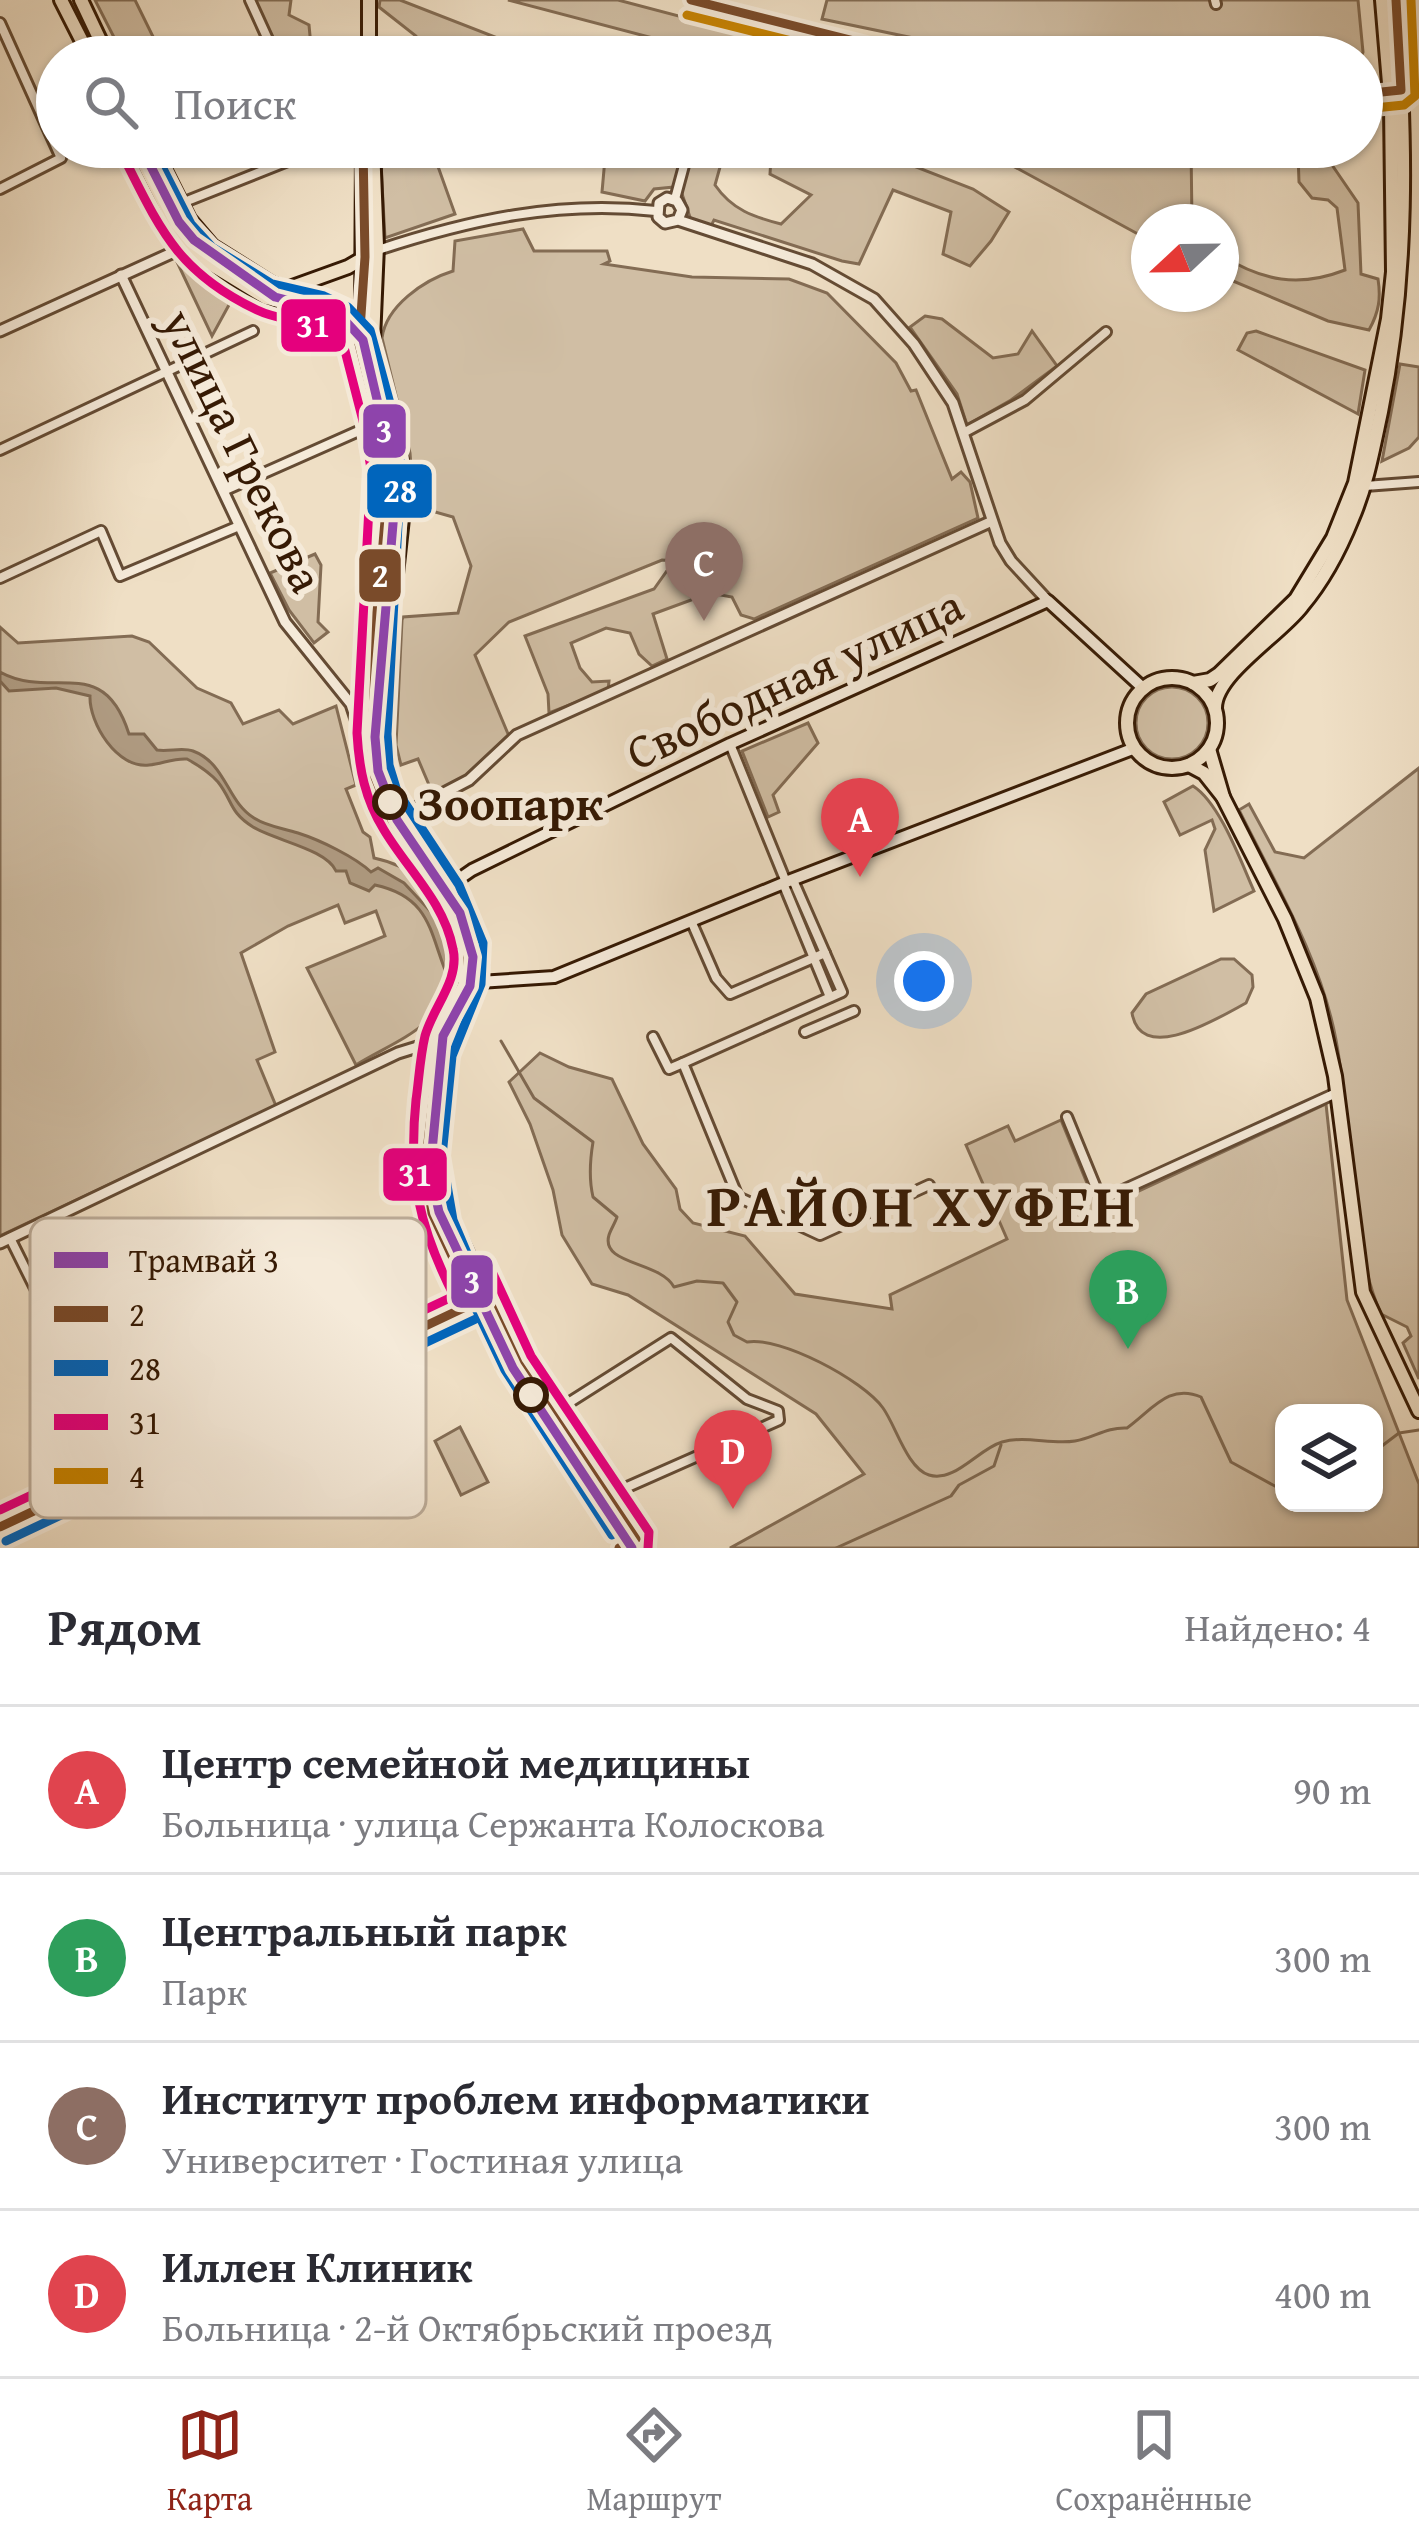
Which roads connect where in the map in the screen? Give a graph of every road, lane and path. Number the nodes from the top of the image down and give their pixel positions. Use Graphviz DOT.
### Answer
graph roads {
  1 [pos="61,0"];
  2 [pos="81,0"];
  3 [pos="250,0"];
  4 [pos="365,0"];
  5 [pos="691,0"];
  6 [pos="1382,0"];
  7 [pos="1396,0"];
  8 [pos="0,23"];
  9 [pos="79,36"];
  10 [pos="98,36"];
  11 [pos="266,36"];
  12 [pos="366,36"];
  13 [pos="834,36"];
  14 [pos="1395,91"];
  15 [pos="1383,92"];
  16 [pos="36,103"];
  17 [pos="41,168"];
  18 [pos="152,168"];
  19 [pos="163,168"];
  20 [pos="270,168"];
  21 [pos="365,168"];
  22 [pos="373,168"];
  23 [pos="683,168"];
  24 [pos="0,188"];
  25 [pos="675,200"];
  26 [pos="180,204"];
  27 [pos="656,211"];
  28 [pos="678,220"];
  29 [pos="200,235"];
  30 [pos="187,246"];
  31 [pos="371,254"];
  32 [pos="121,275"];
  33 [pos="375,278"];
  34 [pos="363,288"];
  35 [pos="286,290"];
  36 [pos="338,304"];
  37 [pos="319,310"];
  38 [pos="362,322"];
  39 [pos="0,331"];
  40 [pos="253,331"];
  41 [pos="1106,332"];
  42 [pos="366,342"];
  43 [pos="164,371"];
  44 [pos="1383,374"];
  45 [pos="379,422"];
  46 [pos="964,432"];
  47 [pos="0,450"];
  48 [pos="1419,482"];
  49 [pos="1366,486"];
  50 [pos="224,491"];
  51 [pos="990,522"];
  52 [pos="239,526"];
  53 [pos="0,578"];
  54 [pos="1048,601"];
  55 [pos="1193,683"];
  56 [pos="1143,688"];
  57 [pos="1215,708"];
  58 [pos="730,744"];
  59 [pos="1136,748"];
  60 [pos="1209,749"];
  61 [pos="1189,765"];
  62 [pos="375,777"];
  63 [pos="1223,797"];
  64 [pos="398,817"];
  65 [pos="787,881"];
  66 [pos="447,886"];
  67 [pos="692,923"];
  68 [pos="825,952"];
  69 [pos="813,958"];
  70 [pos="474,986"];
  71 [pos="830,997"];
  72 [pos="854,1011"];
  73 [pos="445,1032"];
  74 [pos="805,1032"];
  75 [pos="652,1037"];
  76 [pos="683,1063"];
  77 [pos="1338,1093"];
  78 [pos="1067,1117"];
  79 [pos="929,1185"];
  80 [pos="51,1218"];
  81 [pos="5,1240"];
  82 [pos="30,1288"];
  83 [pos="488,1297"];
  84 [pos="474,1304"];
  85 [pos="426,1326"];
  86 [pos="1419,1412"];
  87 [pos="550,1415"];
  88 [pos="606,1497"];
  89 [pos="30,1512"];
  90 [pos="0,1527"];
  91 [pos="630,1546"];
  1 -- 9 [label="main road"];
  2 -- 10 [label="main road"];
  3 -- 11 [label="street"];
  4 -- 12 [label="main road"];
  5 -- 13 [label="main road"];
  6 -- 14 [label="main road"];
  7 -- 14 [label="main road"];
  8 -- 16 [label="street"];
  14 -- 15 [label="main road"];
  14 -- 44 [label="main road"];
  17 -- 24 [label="street"];
  18 -- 26 [label="main road"];
  19 -- 26 [label="main road"];
  20 -- 26 [label="street"];
  21 -- 31 [label="main road"];
  22 -- 31 [label="main road"];
  23 -- 25 [label="street"];
  25 -- 27 [label="street"];
  25 -- 28 [label="street"];
  26 -- 29 [label="main road"];
  26 -- 30 [label="main road"];
  27 -- 28 [label="street"];
  27 -- 31 [label="street"];
  28 -- 46 [label="street"];
  29 -- 30 [label="main road"];
  29 -- 35 [label="main road"];
  30 -- 32 [label="street"];
  30 -- 37 [label="main road"];
  31 -- 33 [label="main road"];
  31 -- 34 [label="main road"];
  31 -- 35 [label="main road"];
  32 -- 39 [label="street"];
  32 -- 43 [label="street, улица Грекова"];
  33 -- 34 [label="main road"];
  33 -- 42 [label="main road"];
  34 -- 36 [label="main road"];
  34 -- 38 [label="main road"];
  35 -- 36 [label="main road"];
  36 -- 37 [label="main road"];
  36 -- 38 [label="main road"];
  37 -- 42 [label="main road"];
  38 -- 42 [label="main road"];
  40 -- 43 [label="street"];
  41 -- 46 [label="street"];
  42 -- 45 [label="main road"];
  42 -- 64 [label="main road"];
  43 -- 47 [label="street"];
  43 -- 50 [label="street, улица Грекова"];
  44 -- 49 [label="main road"];
  44 -- 55 [label="main road"];
  45 -- 50 [label="street"];
  45 -- 62 [label="main road"];
  46 -- 51 [label="street"];
  48 -- 49 [label="street"];
  49 -- 57 [label="main road"];
  50 -- 52 [label="street, улица Грекова"];
  51 -- 54 [label="street"];
  51 -- 64 [label="street"];
  52 -- 53 [label="street"];
  52 -- 62 [label="street, улица Грекова"];
  54 -- 56 [label="main road"];
  54 -- 58 [label="main road, Свободная улица"];
  55 -- 56 [label="main road"];
  55 -- 57 [label="main road"];
  56 -- 59 [label="main road"];
  57 -- 60 [label="main road"];
  58 -- 65 [label="street"];
  58 -- 66 [label="main road, Свободная улица"];
  59 -- 61 [label="main road"];
  59 -- 65 [label="main road"];
  60 -- 61 [label="main road"];
  60 -- 63 [label="main road"];
  61 -- 63 [label="main road"];
  62 -- 64 [label="main road"];
  63 -- 77 [label="main road"];
  64 -- 66 [label="main road"];
  65 -- 67 [label="main road"];
  65 -- 68 [label="street"];
  65 -- 69 [label="street"];
  66 -- 70 [label="main road"];
  67 -- 69 [label="street"];
  67 -- 70 [label="main road"];
  68 -- 69 [label="street"];
  68 -- 71 [label="street"];
  69 -- 71 [label="street"];
  70 -- 73 [label="main road"];
  71 -- 76 [label="street"];
  72 -- 74 [label="street"];
  73 -- 80 [label="street"];
  73 -- 83 [label="main road"];
  73 -- 84 [label="main road"];
  75 -- 76 [label="street"];
  76 -- 79 [label="street"];
  77 -- 78 [label="street"];
  77 -- 86 [label="main road"];
  81 -- 82 [label="street"];
  83 -- 84 [label="main road"];
  83 -- 87 [label="main road"];
  84 -- 85 [label="main road"];
  84 -- 91 [label="main road"];
  87 -- 88 [label="main road"];
  87 -- 88 [label="street"];
  88 -- 91 [label="main road"];
  89 -- 90 [label="main road"];
}
